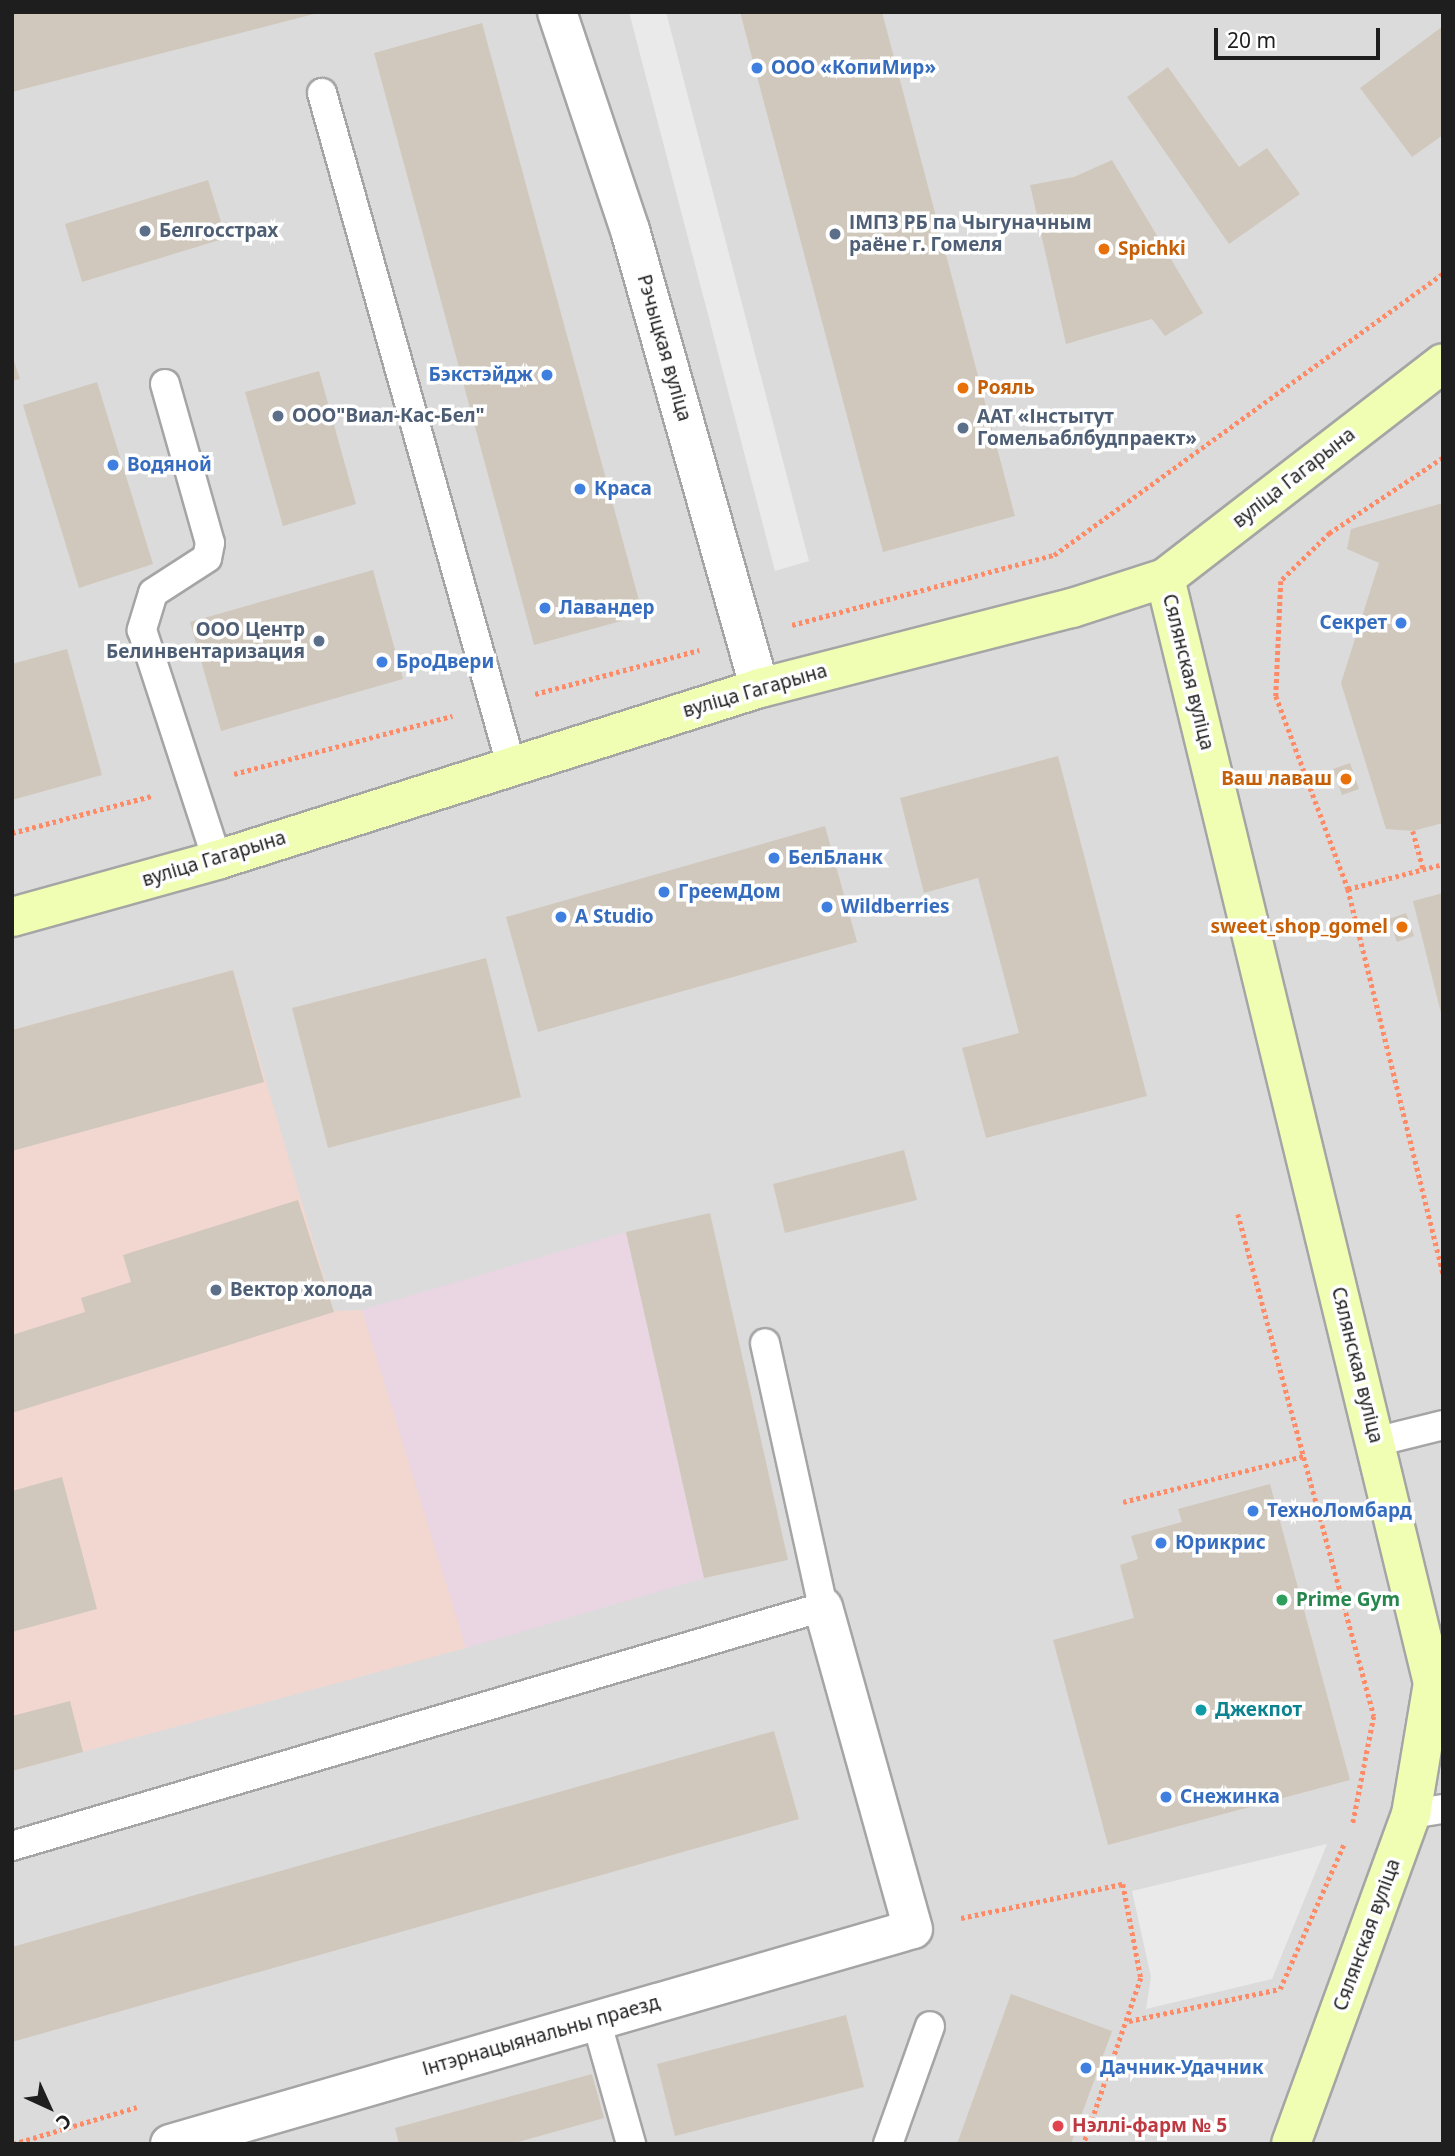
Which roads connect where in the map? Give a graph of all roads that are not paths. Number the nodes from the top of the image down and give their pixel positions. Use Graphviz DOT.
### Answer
graph roads {
  1 [pos="557,12"];
  2 [pos="321,93"];
  3 [pos="1443,363"];
  4 [pos="165,384"];
  5 [pos="1165,578"];
  6 [pos="760,688"];
  7 [pos="511,765"];
  8 [pos="217,860"];
  9 [pos="12,917"];
  10 [pos="765,1343"];
  11 [pos="1443,1425"];
  12 [pos="1375,1442"];
  13 [pos="823,1607"];
  14 [pos="1427,1812"];
  15 [pos="12,1846"];
  16 [pos="596,2020"];
  17 [pos="930,2026"];
  18 [pos="170,2144"];
  19 [pos="631,2144"];
  20 [pos="888,2144"];
  21 [pos="1291,2144"];
  1 -- 6 [label="street, Рэчыцкая вуліца"];
  2 -- 7 [label="lane"];
  3 -- 5 [label="street, вуліца Гагарына"];
  4 -- 8 [label="lane"];
  5 -- 6 [label="street, вуліца Гагарына"];
  5 -- 12 [label="street, Сялянская вуліца"];
  6 -- 7 [label="street, вуліца Гагарына"];
  7 -- 8 [label="street, вуліца Гагарына"];
  8 -- 9 [label="street, вуліца Гагарына"];
  10 -- 13 [label="lane"];
  11 -- 12 [label="lane"];
  12 -- 14 [label="street, Сялянская вуліца"];
  13 -- 15 [label="lane"];
  13 -- 16 [label="street, Інтэрнацыянальны праезд"];
  14 -- 21 [label="street, Сялянская вуліца"];
  16 -- 18 [label="street, Інтэрнацыянальны праезд"];
  16 -- 19 [label="lane"];
  17 -- 20 [label="lane"];
}
